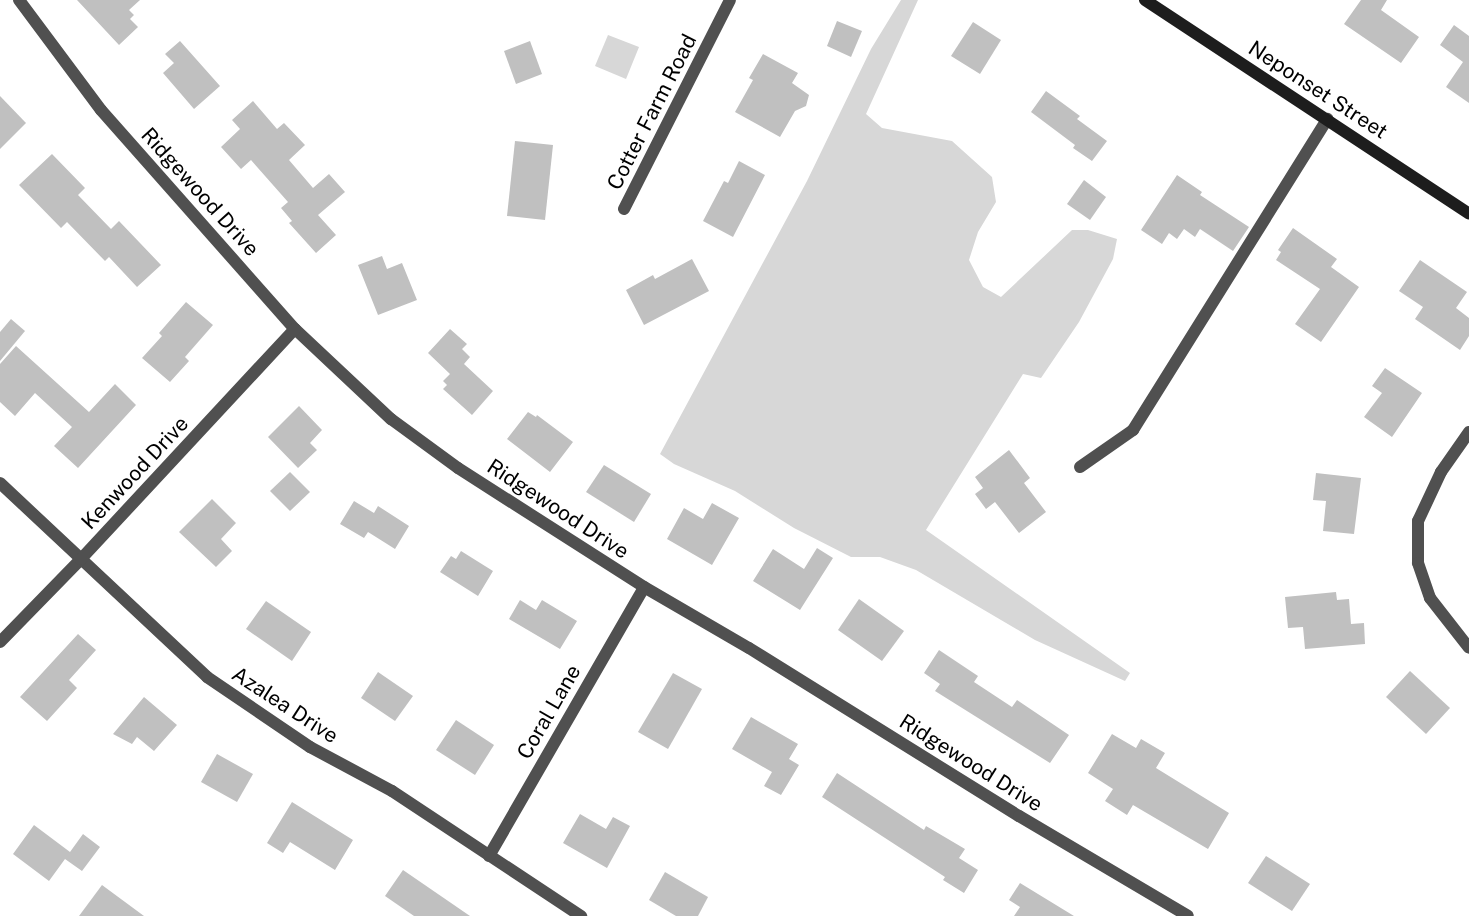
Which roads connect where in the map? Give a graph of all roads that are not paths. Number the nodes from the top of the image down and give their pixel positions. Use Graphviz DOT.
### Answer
graph roads {
  1 [pos="19,0"];
  2 [pos="730,0"];
  3 [pos="1145,0"];
  4 [pos="1327,119"];
  5 [pos="624,209"];
  6 [pos="1469,214"];
  7 [pos="295,329"];
  8 [pos="1469,432"];
  9 [pos="1080,467"];
  10 [pos="0,483"];
  11 [pos="81,559"];
  12 [pos="644,587"];
  13 [pos="0,642"];
  14 [pos="1469,648"];
  15 [pos="489,856"];
  16 [pos="581,916"];
  17 [pos="1188,916"];
  1 -- 7 [label="street, Ridgewood Drive"];
  2 -- 5 [label="street, Cotter Farm Road"];
  3 -- 4 [label="main road, Neponset Street"];
  4 -- 6 [label="main road, Neponset Street"];
  4 -- 9 [label="street"];
  7 -- 11 [label="street, Kenwood Drive"];
  7 -- 12 [label="street, Ridgewood Drive"];
  8 -- 14 [label="street"];
  10 -- 11 [label="street, Azalea Drive"];
  11 -- 13 [label="street, Kenwood Drive"];
  11 -- 15 [label="street, Azalea Drive"];
  12 -- 15 [label="street, Coral Lane"];
  12 -- 17 [label="street, Ridgewood Drive"];
  15 -- 16 [label="street, Azalea Drive"];
}
